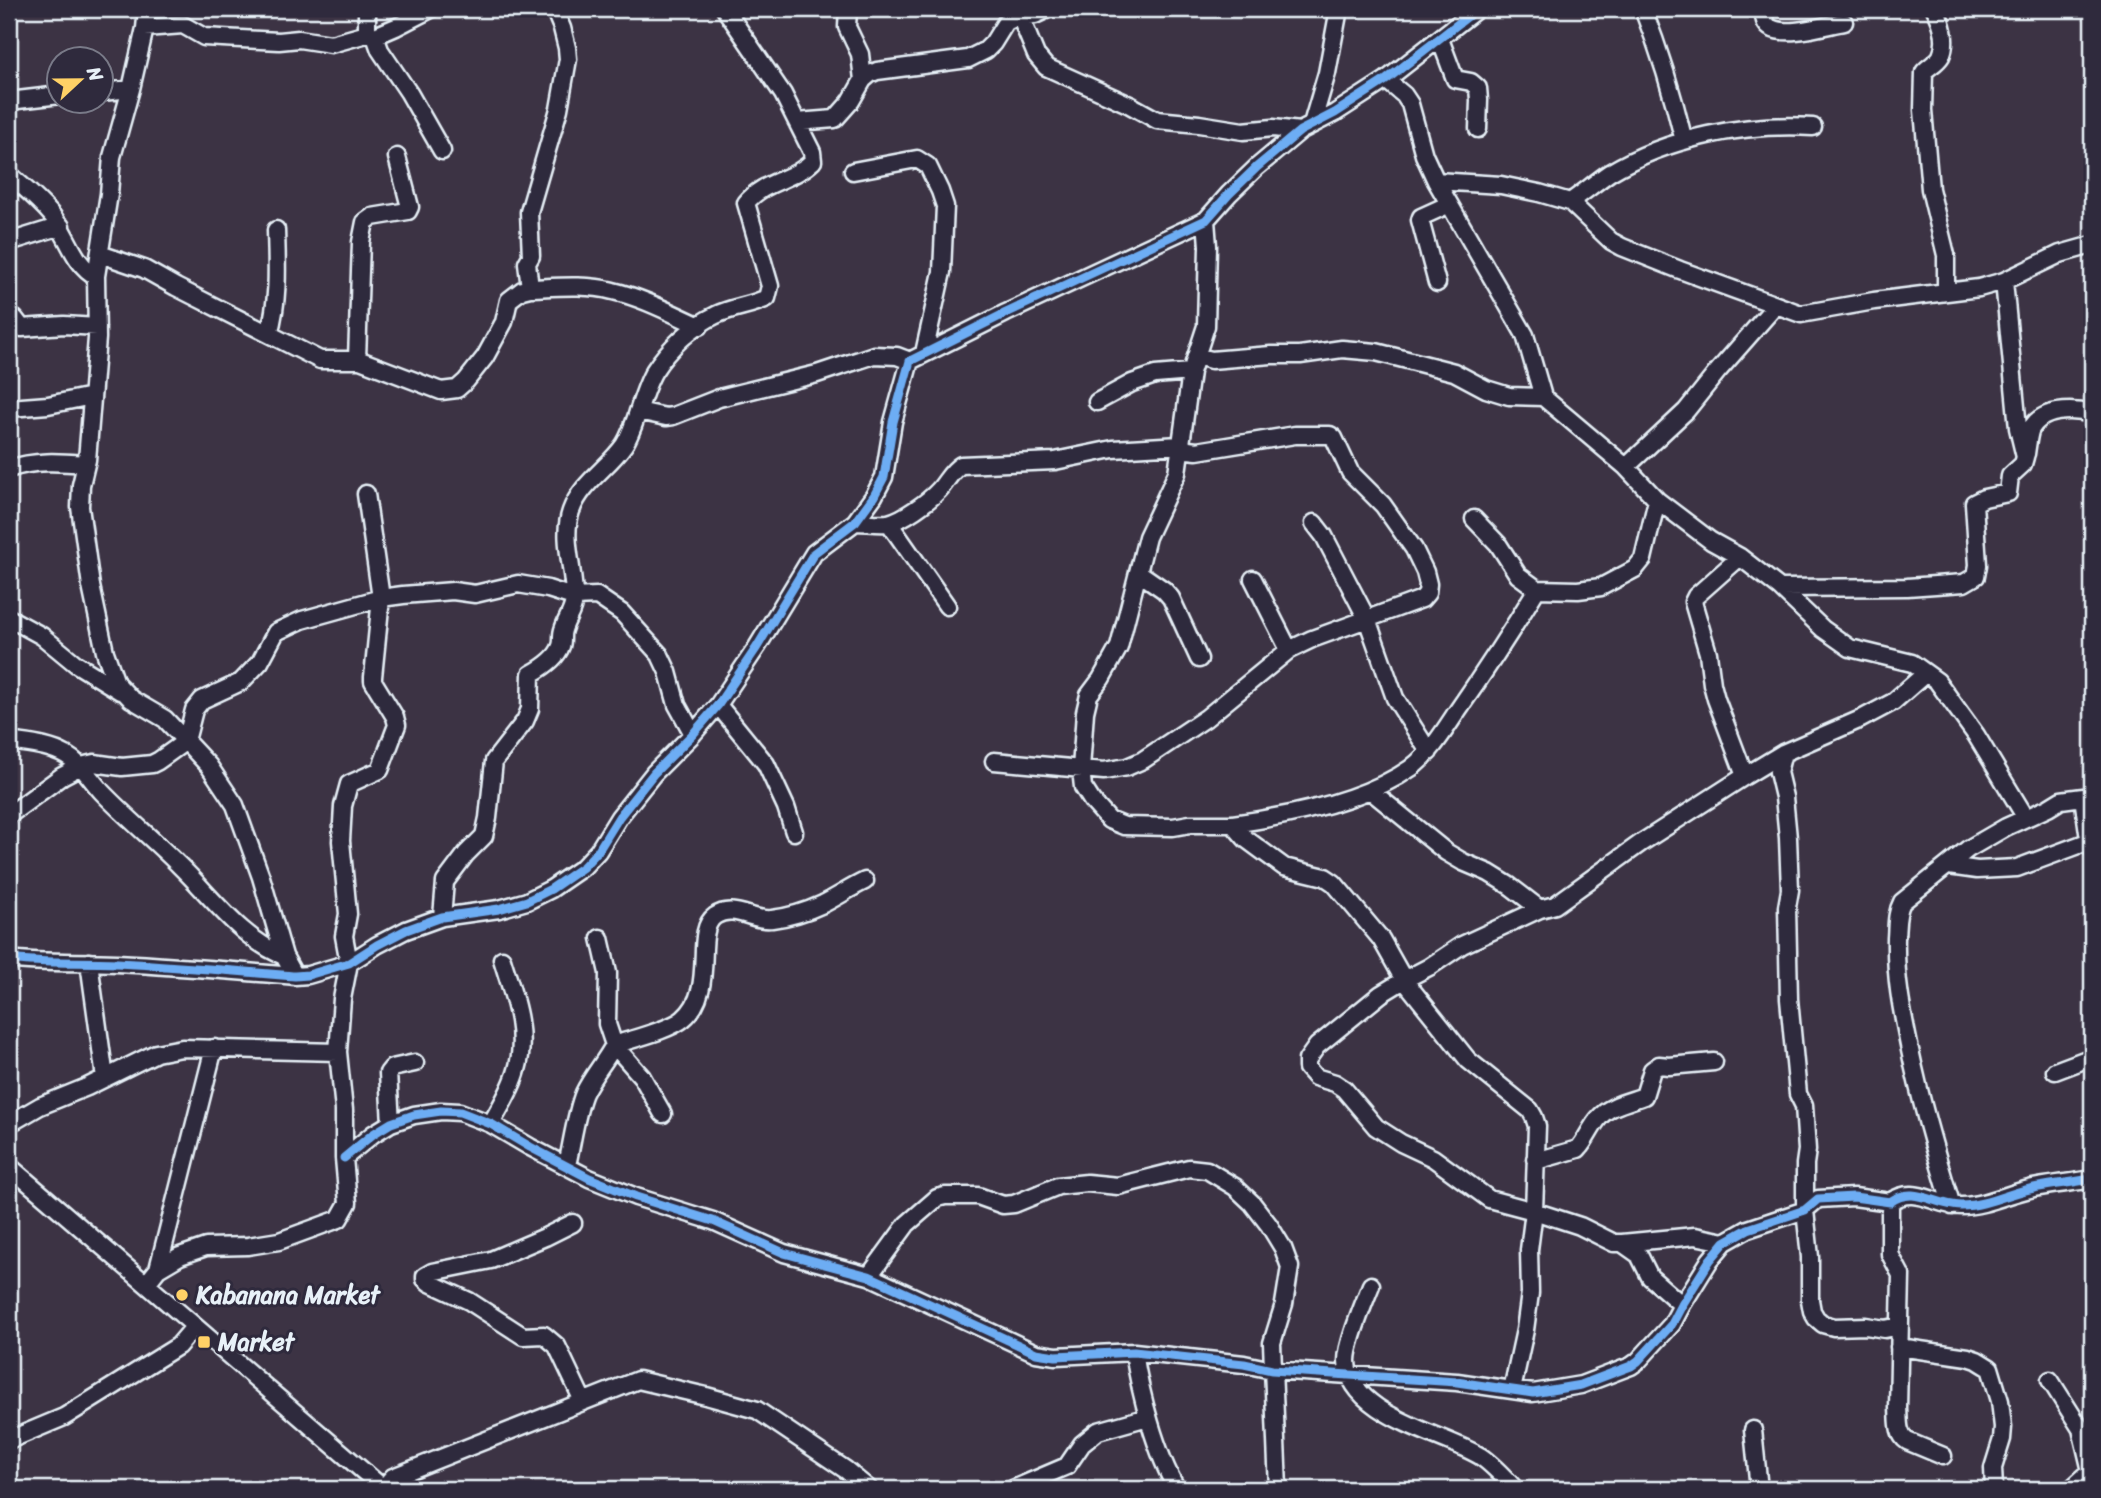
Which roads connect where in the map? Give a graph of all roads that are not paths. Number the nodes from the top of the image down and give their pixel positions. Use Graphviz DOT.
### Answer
graph roads {
  1 [pos="147,9"];
  2 [pos="367,9"];
  3 [pos="431,9"];
  4 [pos="554,9"];
  5 [pos="725,9"];
  6 [pos="848,9"];
  7 [pos="1048,9"];
  8 [pos="1339,9"];
  9 [pos="1477,9"];
  10 [pos="1643,9"];
  11 [pos="1763,9"];
  12 [pos="1935,9"];
  13 [pos="1020,16"];
  14 [pos="1844,22"];
  15 [pos="145,28"];
  16 [pos="371,35"];
  17 [pos="1440,39"];
  18 [pos="863,80"];
  19 [pos="1386,80"];
  20 [pos="131,89"];
  21 [pos="116,91"];
  22 [pos="46,97"];
  23 [pos="9,101"];
  24 [pos="797,122"];
  25 [pos="1306,127"];
  26 [pos="1813,127"];
  27 [pos="1478,129"];
  28 [pos="1684,141"];
  29 [pos="442,151"];
  30 [pos="397,157"];
  31 [pos="853,171"];
  32 [pos="9,174"];
  33 [pos="1436,181"];
  34 [pos="1447,202"];
  35 [pos="1570,202"];
  36 [pos="1206,220"];
  37 [pos="61,226"];
  38 [pos="276,230"];
  39 [pos="9,242"];
  40 [pos="2092,245"];
  41 [pos="100,254"];
  42 [pos="96,276"];
  43 [pos="2004,281"];
  44 [pos="1437,284"];
  45 [pos="530,288"];
  46 [pos="1946,291"];
  47 [pos="1776,305"];
  48 [pos="9,317"];
  49 [pos="700,326"];
  50 [pos="97,327"];
  51 [pos="269,334"];
  52 [pos="1197,356"];
  53 [pos="917,357"];
  54 [pos="357,359"];
  55 [pos="1191,372"];
  56 [pos="92,396"];
  57 [pos="1543,397"];
  58 [pos="1097,402"];
  59 [pos="9,408"];
  60 [pos="638,411"];
  61 [pos="2092,414"];
  62 [pos="1180,445"];
  63 [pos="2025,457"];
  64 [pos="86,464"];
  65 [pos="1626,467"];
  66 [pos="9,468"];
  67 [pos="366,494"];
  68 [pos="1657,500"];
  69 [pos="1475,519"];
  70 [pos="855,522"];
  71 [pos="888,523"];
  72 [pos="1314,523"];
  73 [pos="1740,557"];
  74 [pos="1138,572"];
  75 [pos="1253,579"];
  76 [pos="1780,588"];
  77 [pos="1537,589"];
  78 [pos="573,597"];
  79 [pos="381,598"];
  80 [pos="947,606"];
  81 [pos="9,618"];
  82 [pos="1367,620"];
  83 [pos="1289,650"];
  84 [pos="1199,659"];
  85 [pos="1926,673"];
  86 [pos="131,699"];
  87 [pos="718,705"];
  88 [pos="692,734"];
  89 [pos="9,741"];
  90 [pos="186,741"];
  91 [pos="1429,752"];
  92 [pos="1783,753"];
  93 [pos="994,761"];
  94 [pos="82,766"];
  95 [pos="1081,769"];
  96 [pos="1745,776"];
  97 [pos="1371,791"];
  98 [pos="2088,798"];
  99 [pos="9,815"];
  100 [pos="2026,818"];
  101 [pos="1233,824"];
  102 [pos="794,832"];
  103 [pos="2091,845"];
  104 [pos="1949,866"];
  105 [pos="864,881"];
  106 [pos="1540,909"];
  107 [pos="442,917"];
  108 [pos="600,938"];
  109 [pos="284,956"];
  110 [pos="9,958"];
  111 [pos="502,959"];
  112 [pos="89,962"];
  113 [pos="349,963"];
  114 [pos="328,969"];
  115 [pos="295,976"];
  116 [pos="1404,980"];
  117 [pos="342,999"];
  118 [pos="614,1045"];
  119 [pos="214,1048"];
  120 [pos="338,1052"];
  121 [pos="2092,1057"];
  122 [pos="1714,1062"];
  123 [pos="415,1063"];
  124 [pos="2055,1071"];
  125 [pos="105,1078"];
  126 [pos="663,1114"];
  127 [pos="391,1123"];
  128 [pos="9,1124"];
  129 [pos="491,1124"];
  130 [pos="344,1158"];
  131 [pos="1535,1159"];
  132 [pos="568,1165"];
  133 [pos="9,1166"];
  134 [pos="2092,1179"];
  135 [pos="1890,1202"];
  136 [pos="1952,1206"];
  137 [pos="1535,1210"];
  138 [pos="1805,1210"];
  139 [pos="573,1223"];
  140 [pos="1725,1242"];
  141 [pos="1622,1243"];
  142 [pos="158,1269"];
  143 [pos="869,1276"];
  144 [pos="146,1283"];
  145 [pos="1371,1285"];
  146 [pos="1682,1305"];
  147 [pos="195,1326"];
  148 [pos="1900,1326"];
  149 [pos="1899,1347"];
  150 [pos="1134,1352"];
  151 [pos="1272,1370"];
  152 [pos="1351,1376"];
  153 [pos="2050,1380"];
  154 [pos="1512,1390"];
  155 [pos="583,1401"];
  156 [pos="1148,1417"];
  157 [pos="1753,1430"];
  158 [pos="9,1440"];
  159 [pos="1943,1456"];
  160 [pos="2092,1470"];
  161 [pos="381,1488"];
  162 [pos="1511,1488"];
  163 [pos="869,1489"];
  164 [pos="1013,1489"];
  165 [pos="1177,1489"];
  166 [pos="1278,1489"];
  167 [pos="1759,1489"];
  168 [pos="1994,1489"];
  169 [pos="2071,1489"];
  1 -- 15 [label="street"];
  2 -- 16 [label="street"];
  3 -- 16 [label="street"];
  4 -- 45 [label="street"];
  5 -- 24 [label="street"];
  6 -- 18 [label="street"];
  7 -- 13 [label="street"];
  8 -- 25 [label="street"];
  9 -- 17 [label="street"];
  10 -- 28 [label="street"];
  11 -- 14 [label="street"];
  12 -- 46 [label="street"];
  13 -- 18 [label="street"];
  13 -- 25 [label="street"];
  15 -- 16 [label="street"];
  15 -- 20 [label="street"];
  16 -- 29 [label="street"];
  17 -- 19 [label="street"];
  17 -- 27 [label="street"];
  18 -- 24 [label="street"];
  19 -- 25 [label="street"];
  19 -- 33 [label="street"];
  20 -- 21 [label="street"];
  20 -- 41 [label="street"];
  22 -- 23 [label="street"];
  24 -- 49 [label="street"];
  25 -- 36 [label="street"];
  26 -- 28 [label="street"];
  28 -- 35 [label="street"];
  30 -- 54 [label="street"];
  31 -- 53 [label="street"];
  32 -- 37 [label="street"];
  33 -- 34 [label="street"];
  33 -- 35 [label="street"];
  34 -- 44 [label="street"];
  34 -- 57 [label="street"];
  35 -- 47 [label="street"];
  36 -- 52 [label="street"];
  36 -- 53 [label="street"];
  37 -- 39 [label="street"];
  37 -- 42 [label="street"];
  38 -- 51 [label="street"];
  40 -- 43 [label="street"];
  41 -- 42 [label="street"];
  41 -- 51 [label="street"];
  42 -- 50 [label="street"];
  43 -- 46 [label="street"];
  43 -- 63 [label="street"];
  45 -- 49 [label="street"];
  45 -- 54 [label="street"];
  46 -- 47 [label="street"];
  47 -- 65 [label="street"];
  48 -- 50 [label="street"];
  49 -- 60 [label="street"];
  50 -- 56 [label="street"];
  51 -- 54 [label="street"];
  52 -- 55 [label="street"];
  52 -- 57 [label="street"];
  53 -- 60 [label="street"];
  53 -- 70 [label="street"];
  55 -- 58 [label="street"];
  55 -- 62 [label="street"];
  56 -- 59 [label="street"];
  56 -- 64 [label="street"];
  57 -- 65 [label="street"];
  60 -- 78 [label="street"];
  61 -- 63 [label="street"];
  62 -- 71 [label="street"];
  62 -- 74 [label="street"];
  62 -- 82 [label="street"];
  63 -- 76 [label="street"];
  64 -- 66 [label="street"];
  64 -- 86 [label="street"];
  65 -- 68 [label="street"];
  67 -- 79 [label="street"];
  68 -- 73 [label="street"];
  68 -- 77 [label="street"];
  69 -- 77 [label="street"];
  70 -- 71 [label="street"];
  70 -- 87 [label="street"];
  71 -- 80 [label="street"];
  72 -- 82 [label="street"];
  73 -- 76 [label="street"];
  73 -- 96 [label="street"];
  74 -- 84 [label="street"];
  74 -- 95 [label="street"];
  75 -- 83 [label="street"];
  76 -- 85 [label="street"];
  77 -- 91 [label="street"];
  78 -- 79 [label="street"];
  78 -- 88 [label="street"];
  78 -- 107 [label="street"];
  79 -- 90 [label="street"];
  79 -- 113 [label="street"];
  81 -- 86 [label="street"];
  82 -- 83 [label="street"];
  82 -- 91 [label="street"];
  83 -- 95 [label="street"];
  85 -- 92 [label="street"];
  85 -- 100 [label="street"];
  86 -- 90 [label="street"];
  87 -- 88 [label="street"];
  87 -- 102 [label="street"];
  88 -- 107 [label="street"];
  89 -- 94 [label="street"];
  90 -- 94 [label="street"];
  90 -- 109 [label="street"];
  91 -- 97 [label="street"];
  92 -- 96 [label="street"];
  92 -- 138 [label="street"];
  93 -- 95 [label="street"];
  94 -- 99 [label="street"];
  94 -- 109 [label="street"];
  95 -- 101 [label="street"];
  96 -- 106 [label="street"];
  97 -- 101 [label="street"];
  97 -- 106 [label="street"];
  98 -- 100 [label="street"];
  98 -- 103 [label="street"];
  100 -- 104 [label="street"];
  101 -- 116 [label="street"];
  103 -- 104 [label="street"];
  104 -- 136 [label="street"];
  105 -- 118 [label="street"];
  106 -- 116 [label="street"];
  107 -- 113 [label="street"];
  108 -- 118 [label="street"];
  109 -- 115 [label="street"];
  110 -- 112 [label="street"];
  111 -- 129 [label="street"];
  112 -- 115 [label="street"];
  112 -- 125 [label="street"];
  113 -- 114 [label="street"];
  113 -- 117 [label="street"];
  114 -- 115 [label="street"];
  114 -- 117 [label="street"];
  116 -- 131 [label="street"];
  116 -- 137 [label="street"];
  117 -- 120 [label="street"];
  118 -- 126 [label="street"];
  118 -- 132 [label="street"];
  119 -- 120 [label="street"];
  119 -- 125 [label="street"];
  119 -- 142 [label="street"];
  120 -- 130 [label="street"];
  121 -- 124 [label="street"];
  122 -- 131 [label="street"];
  123 -- 127 [label="street"];
  125 -- 128 [label="street"];
  127 -- 129 [label="street"];
  127 -- 130 [label="street"];
  129 -- 132 [label="street"];
  130 -- 142 [label="street"];
  131 -- 137 [label="street"];
  132 -- 143 [label="street"];
  133 -- 144 [label="street"];
  134 -- 136 [label="street"];
  135 -- 136 [label="street"];
  135 -- 138 [label="street"];
  135 -- 148 [label="street"];
  137 -- 141 [label="street"];
  137 -- 154 [label="street"];
  138 -- 140 [label="street"];
  138 -- 148 [label="street"];
  139 -- 155 [label="street"];
  140 -- 141 [label="street"];
  140 -- 146 [label="street"];
  141 -- 146 [label="street"];
  142 -- 144 [label="street"];
  143 -- 150 [label="street"];
  143 -- 151 [label="street"];
  144 -- 147 [label="street"];
  145 -- 152 [label="street"];
  146 -- 154 [label="street"];
  147 -- 158 [label="street"];
  147 -- 161 [label="street"];
  148 -- 149 [label="street"];
  149 -- 159 [label="street"];
  149 -- 168 [label="street"];
  150 -- 151 [label="street"];
  150 -- 156 [label="street"];
  151 -- 152 [label="street"];
  151 -- 166 [label="street"];
  152 -- 154 [label="street"];
  152 -- 162 [label="street"];
  153 -- 160 [label="street"];
  155 -- 161 [label="street"];
  155 -- 163 [label="street"];
  156 -- 164 [label="street"];
  156 -- 165 [label="street"];
  157 -- 167 [label="street"];
  160 -- 169 [label="street"];
}
